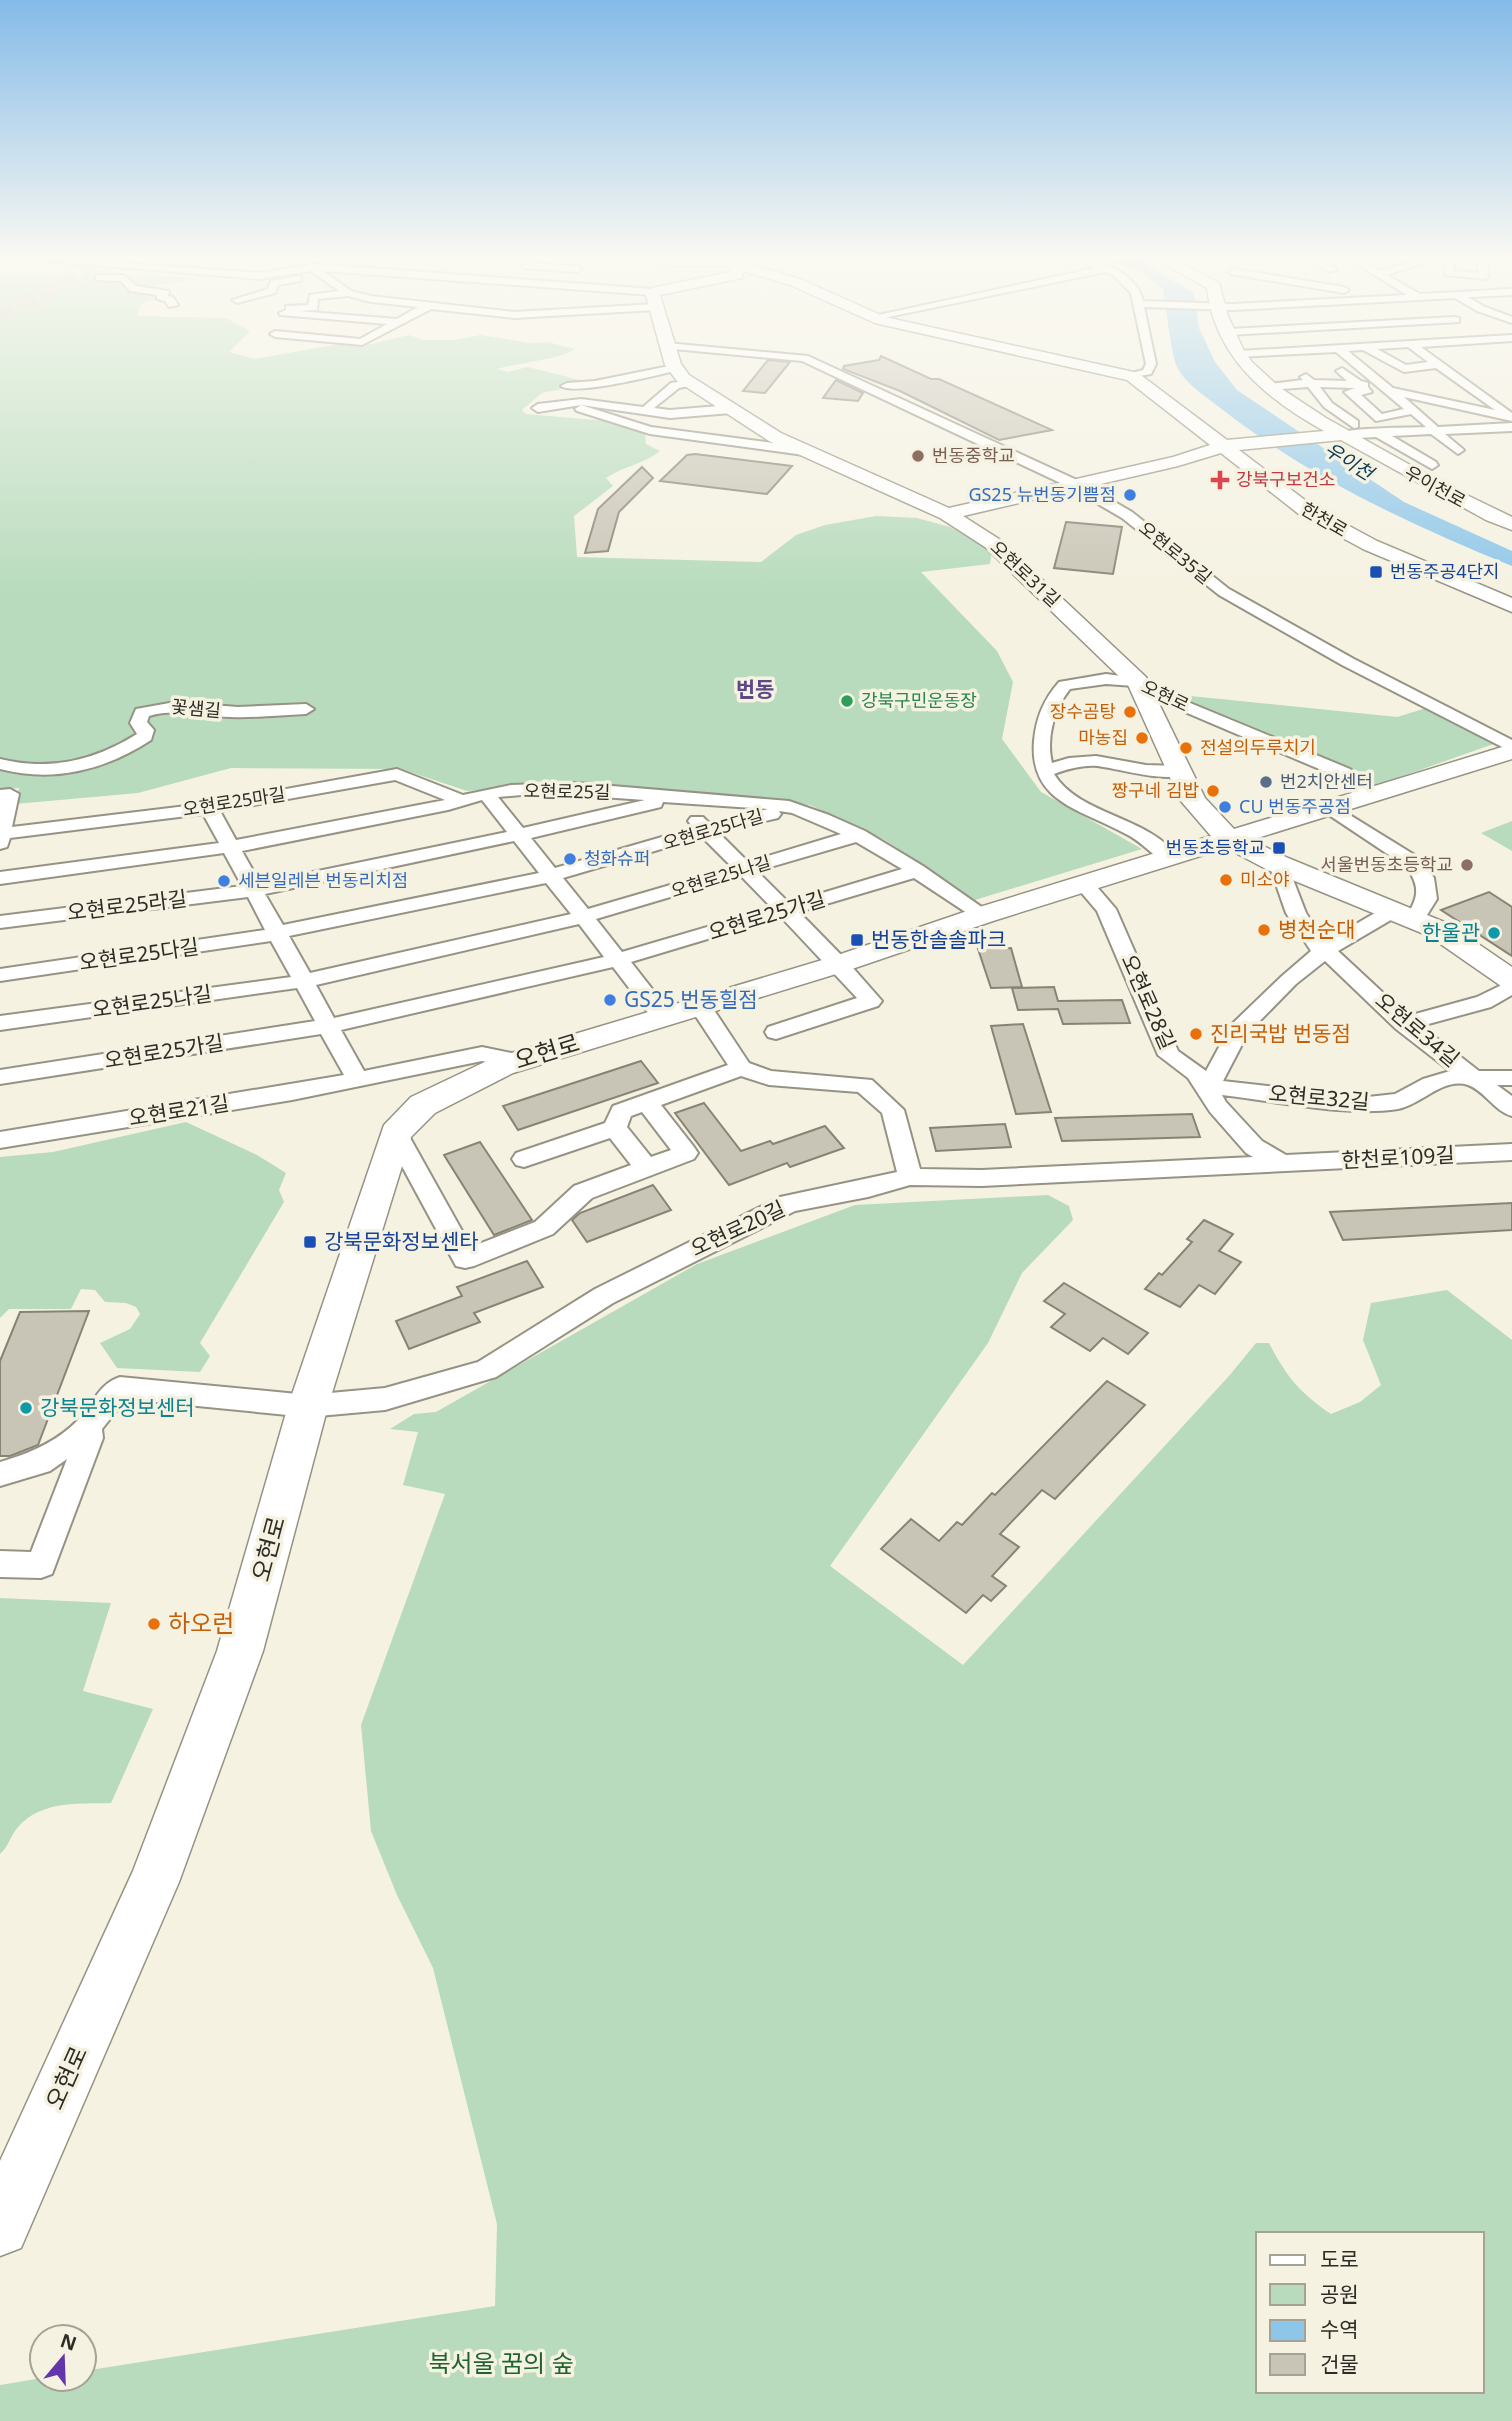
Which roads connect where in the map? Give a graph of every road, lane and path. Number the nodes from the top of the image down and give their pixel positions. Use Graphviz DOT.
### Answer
graph roads {
  1 [pos="644,374"];
  2 [pos="680,374"];
  3 [pos="838,374"];
  4 [pos="1123,374"];
  5 [pos="1140,374"];
  6 [pos="1258,374"];
  7 [pos="1305,374"];
  8 [pos="1346,374"];
  9 [pos="1370,374"];
  10 [pos="1428,374"];
  11 [pos="1452,374"];
  12 [pos="1132,376"];
  13 [pos="1415,379"];
  14 [pos="690,383"];
  15 [pos="1309,383"];
  16 [pos="567,386"];
  17 [pos="1359,386"];
  18 [pos="1430,386"];
  19 [pos="1269,387"];
  20 [pos="1386,387"];
  21 [pos="1413,395"];
  22 [pos="1324,400"];
  23 [pos="1289,401"];
  24 [pos="1512,402"];
  25 [pos="1492,403"];
  26 [pos="538,408"];
  27 [pos="581,409"];
  28 [pos="731,410"];
  29 [pos="1414,410"];
  30 [pos="646,411"];
  31 [pos="680,415"];
  32 [pos="1512,417"];
  33 [pos="1512,427"];
  34 [pos="1342,429"];
  35 [pos="1434,431"];
  36 [pos="661,432"];
  37 [pos="1378,433"];
  38 [pos="1224,446"];
  39 [pos="1458,450"];
  40 [pos="804,451"];
  41 [pos="1432,465"];
  42 [pos="1074,484"];
  43 [pos="947,514"];
  44 [pos="1512,524"];
  45 [pos="1512,606"];
  46 [pos="1138,682"];
  47 [pos="306,709"];
  48 [pos="1512,749"];
  49 [pos="0,764"];
  50 [pos="1180,771"];
  51 [pos="1044,772"];
  52 [pos="5,794"];
  53 [pos="487,795"];
  54 [pos="673,799"];
  55 [pos="460,800"];
  56 [pos="1362,800"];
  57 [pos="209,808"];
  58 [pos="795,808"];
  59 [pos="1332,809"];
  60 [pos="707,831"];
  61 [pos="858,835"];
  62 [pos="517,836"];
  63 [pos="1,837"];
  64 [pos="1230,840"];
  65 [pos="232,848"];
  66 [pos="1170,858"];
  67 [pos="1278,864"];
  68 [pos="745,869"];
  69 [pos="916,872"];
  70 [pos="550,876"];
  71 [pos="0,878"];
  72 [pos="1084,884"];
  73 [pos="255,890"];
  74 [pos="786,910"];
  75 [pos="1404,914"];
  76 [pos="983,915"];
  77 [pos="583,917"];
  78 [pos="0,922"];
  79 [pos="278,932"];
  80 [pos="1324,951"];
  81 [pos="617,960"];
  82 [pos="839,964"];
  83 [pos="0,975"];
  84 [pos="1512,980"];
  85 [pos="304,981"];
  86 [pos="1512,986"];
  87 [pos="681,1011"];
  88 [pos="0,1023"];
  89 [pos="1404,1024"];
  90 [pos="329,1027"];
  91 [pos="776,1032"];
  92 [pos="518,1061"];
  93 [pos="741,1068"];
  94 [pos="0,1077"];
  95 [pos="1473,1077"];
  96 [pos="1512,1078"];
  97 [pos="358,1081"];
  98 [pos="1205,1086"];
  99 [pos="648,1102"];
  100 [pos="1512,1108"];
  101 [pos="615,1128"];
  102 [pos="396,1133"];
  103 [pos="0,1140"];
  104 [pos="1512,1152"];
  105 [pos="524,1159"];
  106 [pos="1285,1164"];
  107 [pos="646,1168"];
  108 [pos="910,1177"];
  109 [pos="308,1406"];
  110 [pos="88,1429"];
  111 [pos="0,1474"];
  112 [pos="0,1564"];
  113 [pos="0,2227"];
  1 -- 16 [label="street"];
  2 -- 14 [label="street, 오현로31길"];
  3 -- 42 [label="street, 오현로35길"];
  4 -- 12 [label="street, 한천로"];
  5 -- 12 [label="street"];
  6 -- 19 [label="street, 우이천로"];
  7 -- 15 [label="street"];
  8 -- 17 [label="street"];
  9 -- 20 [label="street"];
  10 -- 13 [label="street"];
  11 -- 25 [label="street"];
  12 -- 38 [label="street, 한천로"];
  14 -- 28 [label="street, 오현로31길"];
  14 -- 30 [label="street"];
  15 -- 17 [label="street"];
  15 -- 19 [label="street"];
  15 -- 22 [label="street"];
  17 -- 20 [label="street"];
  17 -- 29 [label="street"];
  18 -- 21 [label="street"];
  19 -- 23 [label="street, 우이천로"];
  20 -- 21 [label="street"];
  20 -- 29 [label="street"];
  21 -- 32 [label="street"];
  22 -- 23 [label="street"];
  22 -- 34 [label="street"];
  23 -- 34 [label="street, 우이천로"];
  24 -- 25 [label="street"];
  25 -- 32 [label="street"];
  26 -- 30 [label="street"];
  27 -- 36 [label="street, 오현로31길"];
  28 -- 31 [label="street"];
  28 -- 40 [label="street, 오현로31길"];
  29 -- 35 [label="street"];
  30 -- 31 [label="street"];
  31 -- 36 [label="street"];
  33 -- 35 [label="street"];
  34 -- 37 [label="street"];
  34 -- 37 [label="street"];
  34 -- 38 [label="street"];
  34 -- 44 [label="street, 우이천로"];
  35 -- 37 [label="street"];
  35 -- 39 [label="street"];
  36 -- 40 [label="street, 오현로31길"];
  37 -- 41 [label="street"];
  38 -- 42 [label="street"];
  38 -- 45 [label="street, 한천로"];
  40 -- 43 [label="street, 오현로31길"];
  42 -- 43 [label="street"];
  42 -- 48 [label="street, 오현로35길"];
  43 -- 46 [label="street, 오현로31길"];
  46 -- 50 [label="street, 오현로31길"];
  46 -- 51 [label="street, 오현로"];
  46 -- 56 [label="street, 오현로"];
  47 -- 49 [label="street, 꽃샘길"];
  48 -- 56 [label="street, 오현로"];
  50 -- 51 [label="street"];
  50 -- 64 [label="street, 오현로31길"];
  51 -- 66 [label="street"];
  52 -- 63 [label="street, 오현로25마길"];
  53 -- 54 [label="street, 오현로25길"];
  53 -- 55 [label="street, 오현로25길"];
  53 -- 62 [label="street"];
  54 -- 58 [label="street"];
  54 -- 60 [label="street"];
  54 -- 62 [label="street, 오현로25라길"];
  55 -- 57 [label="street, 오현로25마길"];
  55 -- 65 [label="street, 오현로25길"];
  56 -- 59 [label="street, 오현로"];
  57 -- 63 [label="street, 오현로25마길"];
  57 -- 65 [label="street"];
  58 -- 60 [label="street, 오현로25다길"];
  58 -- 61 [label="street"];
  59 -- 64 [label="street, 오현로"];
  59 -- 75 [label="street"];
  60 -- 68 [label="street"];
  60 -- 70 [label="street, 오현로25다길"];
  61 -- 68 [label="street, 오현로25나길"];
  61 -- 69 [label="street"];
  62 -- 70 [label="street"];
  62 -- 73 [label="street, 오현로25라길"];
  64 -- 66 [label="street, 오현로"];
  64 -- 67 [label="street"];
  65 -- 71 [label="street, 오현로25길"];
  65 -- 73 [label="street"];
  66 -- 72 [label="street, 오현로"];
  67 -- 75 [label="street"];
  67 -- 80 [label="street, 오현로34길"];
  68 -- 74 [label="street"];
  68 -- 77 [label="street, 오현로25나길"];
  69 -- 74 [label="street, 오현로25가길"];
  69 -- 76 [label="street"];
  70 -- 77 [label="street"];
  70 -- 79 [label="street, 오현로25다길"];
  72 -- 76 [label="street, 오현로"];
  72 -- 98 [label="street, 오현로28길"];
  73 -- 78 [label="street, 오현로25라길"];
  73 -- 79 [label="street"];
  74 -- 81 [label="street, 오현로25가길"];
  74 -- 82 [label="street"];
  75 -- 80 [label="street"];
  75 -- 84 [label="street"];
  76 -- 82 [label="street, 오현로"];
  77 -- 81 [label="street"];
  77 -- 85 [label="street, 오현로25나길"];
  79 -- 83 [label="street, 오현로25다길"];
  79 -- 85 [label="street"];
  80 -- 89 [label="street, 오현로34길"];
  80 -- 98 [label="street"];
  81 -- 87 [label="street"];
  81 -- 90 [label="street, 오현로25가길"];
  82 -- 87 [label="street, 오현로"];
  82 -- 91 [label="street"];
  85 -- 88 [label="street, 오현로25나길"];
  85 -- 90 [label="street"];
  86 -- 89 [label="street"];
  87 -- 92 [label="street, 오현로"];
  87 -- 93 [label="street"];
  89 -- 95 [label="street, 오현로34길"];
  90 -- 94 [label="street, 오현로25가길"];
  90 -- 97 [label="street"];
  92 -- 97 [label="street, 오현로21길"];
  92 -- 102 [label="street, 오현로"];
  93 -- 99 [label="street"];
  93 -- 108 [label="street"];
  95 -- 96 [label="street, 오현로32길"];
  95 -- 98 [label="street, 오현로32길"];
  95 -- 100 [label="street, 오현로34길"];
  97 -- 103 [label="street, 오현로21길"];
  98 -- 106 [label="street, 오현로28길"];
  99 -- 101 [label="street"];
  99 -- 107 [label="street"];
  101 -- 105 [label="street"];
  101 -- 107 [label="street"];
  102 -- 107 [label="street"];
  102 -- 109 [label="street, 오현로"];
  104 -- 106 [label="street, 한천로109길"];
  106 -- 108 [label="street, 오현로20길"];
  108 -- 109 [label="street, 오현로20길"];
  109 -- 110 [label="street, 오현로20길"];
  109 -- 113 [label="street, 오현로"];
  110 -- 111 [label="street"];
  110 -- 112 [label="street"];
}
